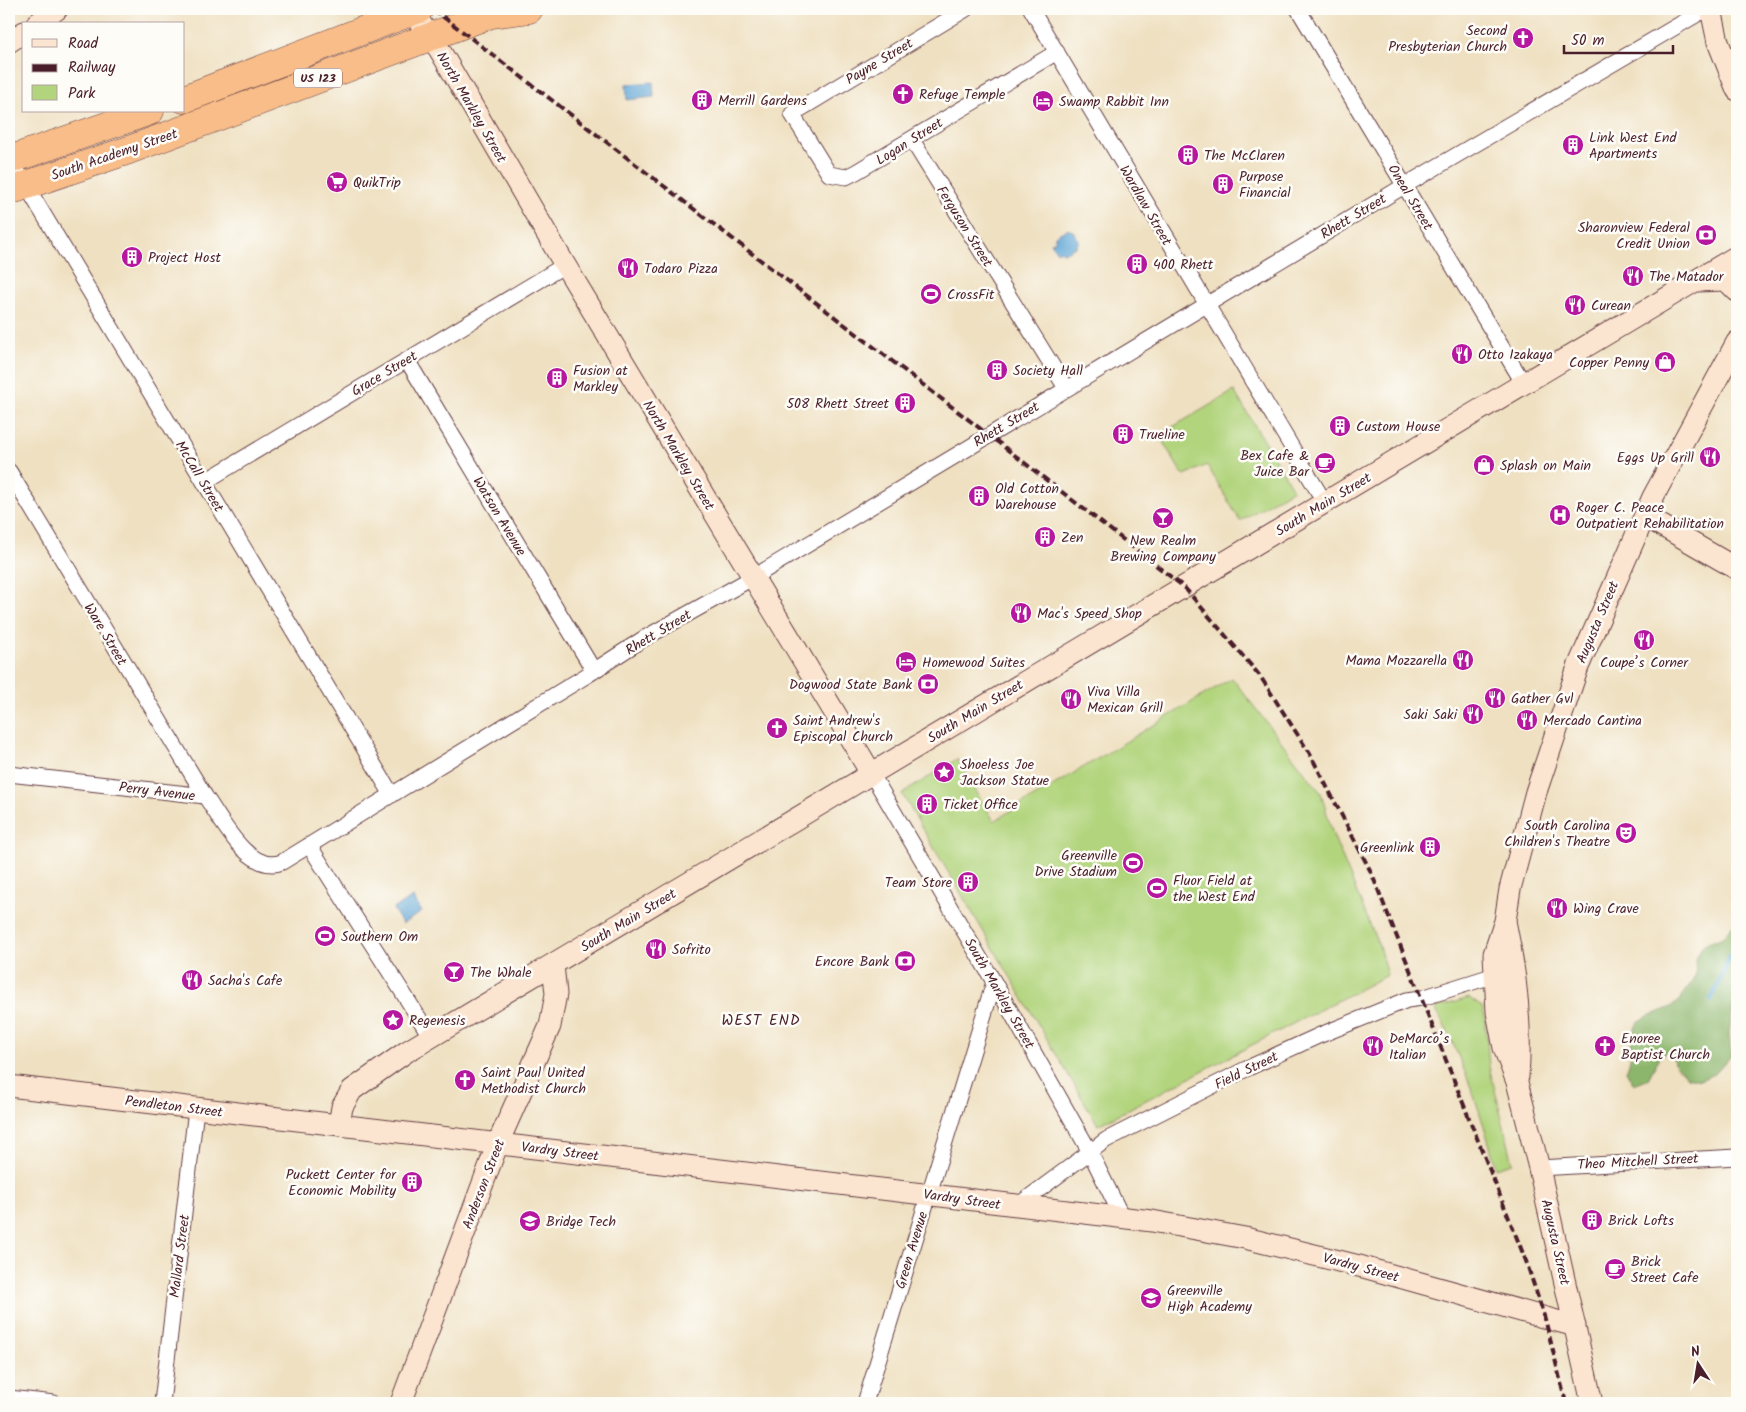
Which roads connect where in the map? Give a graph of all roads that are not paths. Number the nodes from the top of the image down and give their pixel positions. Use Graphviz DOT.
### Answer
graph roads {
  1 [pos="57,9"];
  2 [pos="529,9"];
  3 [pos="966,9"];
  4 [pos="1031,9"];
  5 [pos="1298,9"];
  6 [pos="1706,9"];
  7 [pos="1711,9"];
  8 [pos="414,10"];
  9 [pos="40,22"];
  10 [pos="22,33"];
  11 [pos="431,36"];
  12 [pos="9,42"];
  13 [pos="1057,52"];
  14 [pos="1737,90"];
  15 [pos="185,99"];
  16 [pos="147,112"];
  17 [pos="912,140"];
  18 [pos="9,159"];
  19 [pos="837,177"];
  20 [pos="1404,186"];
  21 [pos="17,188"];
  22 [pos="1737,256"];
  23 [pos="565,266"];
  24 [pos="1694,281"];
  25 [pos="1737,291"];
  26 [pos="1205,305"];
  27 [pos="1737,342"];
  28 [pos="407,360"];
  29 [pos="1524,384"];
  30 [pos="1066,388"];
  31 [pos="9,471"];
  32 [pos="204,482"];
  33 [pos="1325,503"];
  34 [pos="1645,516"];
  35 [pos="1737,569"];
  36 [pos="752,578"];
  37 [pos="594,671"];
  38 [pos="871,773"];
  39 [pos="9,774"];
  40 [pos="392,794"];
  41 [pos="205,796"];
  42 [pos="309,844"];
  43 [pos="1505,921"];
  44 [pos="553,965"];
  45 [pos="1495,975"];
  46 [pos="994,982"];
  47 [pos="431,1037"];
  48 [pos="1517,1082"];
  49 [pos="9,1086"];
  50 [pos="196,1109"];
  51 [pos="340,1125"];
  52 [pos="498,1143"];
  53 [pos="1090,1152"];
  54 [pos="1737,1157"];
  55 [pos="1539,1168"];
  56 [pos="928,1194"];
  57 [pos="1017,1206"];
  58 [pos="1122,1216"];
  59 [pos="1575,1326"];
  60 [pos="9,1398"];
  61 [pos="54,1403"];
  62 [pos="162,1403"];
  63 [pos="400,1403"];
  64 [pos="865,1403"];
  65 [pos="1592,1403"];
  1 -- 9 [label="main road"];
  2 -- 11 [label="highway, South Academy Street / US 123"];
  3 -- 19 [label="street, Payne Street"];
  4 -- 13 [label="street, Wardlaw Street"];
  5 -- 20 [label="street, Oneal Street"];
  6 -- 20 [label="street, Rhett Street"];
  7 -- 14 [label="main road"];
  8 -- 11 [label="main road, North Markley Street"];
  8 -- 15 [label="highway, US 123"];
  10 -- 12 [label="main road"];
  11 -- 21 [label="highway, South Academy Street / US 123"];
  11 -- 23 [label="main road, North Markley Street"];
  13 -- 17 [label="street, Logan Street"];
  13 -- 26 [label="street, Wardlaw Street"];
  16 -- 18 [label="highway, South Academy Street"];
  17 -- 19 [label="street, Logan Street"];
  17 -- 30 [label="street, Ferguson Street"];
  18 -- 21 [label="street, McCall Street"];
  20 -- 26 [label="street, Rhett Street"];
  20 -- 29 [label="street, Oneal Street"];
  21 -- 32 [label="street, McCall Street"];
  22 -- 24 [label="main road, South Main Street"];
  23 -- 28 [label="street, Grace Street"];
  23 -- 36 [label="main road, North Markley Street"];
  24 -- 25 [label="main road"];
  24 -- 29 [label="main road, South Main Street"];
  26 -- 30 [label="street, Rhett Street"];
  26 -- 33 [label="street, Wardlaw Street"];
  27 -- 34 [label="main road, Augusta Street"];
  28 -- 32 [label="street, Grace Street"];
  28 -- 37 [label="street, Watson Avenue"];
  29 -- 33 [label="main road, South Main Street"];
  30 -- 36 [label="street, Rhett Street"];
  31 -- 41 [label="street, Ware Street"];
  32 -- 40 [label="street, McCall Street"];
  33 -- 38 [label="main road, South Main Street"];
  34 -- 35 [label="main road"];
  34 -- 43 [label="main road, Augusta Street"];
  36 -- 37 [label="street, Rhett Street"];
  36 -- 38 [label="main road, North Markley Street"];
  37 -- 40 [label="street, Rhett Street"];
  38 -- 44 [label="main road, South Main Street"];
  38 -- 46 [label="street, South Markley Street"];
  39 -- 41 [label="street, Perry Avenue"];
  40 -- 42 [label="street, Rhett Street"];
  41 -- 42 [label="street, Perry Avenue"];
  42 -- 47 [label="street"];
  43 -- 45 [label="main road, Augusta Street"];
  43 -- 48 [label="main road, Augusta Street"];
  44 -- 47 [label="main road, South Main Street"];
  44 -- 52 [label="main road, Anderson Street"];
  45 -- 48 [label="main road, Augusta Street"];
  45 -- 53 [label="street, Field Street"];
  46 -- 53 [label="street, South Markley Street"];
  46 -- 56 [label="street, Green Avenue"];
  47 -- 51 [label="main road, South Main Street"];
  48 -- 55 [label="main road, Augusta Street"];
  49 -- 50 [label="main road, Pendleton Street"];
  50 -- 51 [label="main road, Pendleton Street"];
  50 -- 62 [label="street, Mallard Street"];
  51 -- 52 [label="main road, Vardry Street"];
  52 -- 56 [label="main road, Vardry Street"];
  52 -- 63 [label="main road, Anderson Street"];
  53 -- 57 [label="street, Field Street"];
  53 -- 58 [label="street, South Markley Street"];
  54 -- 55 [label="street, Theo Mitchell Street"];
  55 -- 59 [label="main road, Augusta Street"];
  56 -- 57 [label="main road, Vardry Street"];
  56 -- 64 [label="street, Green Avenue"];
  57 -- 58 [label="main road, Vardry Street"];
  58 -- 59 [label="main road, Vardry Street"];
  59 -- 65 [label="main road, Augusta Street"];
  60 -- 61 [label="street"];
}
